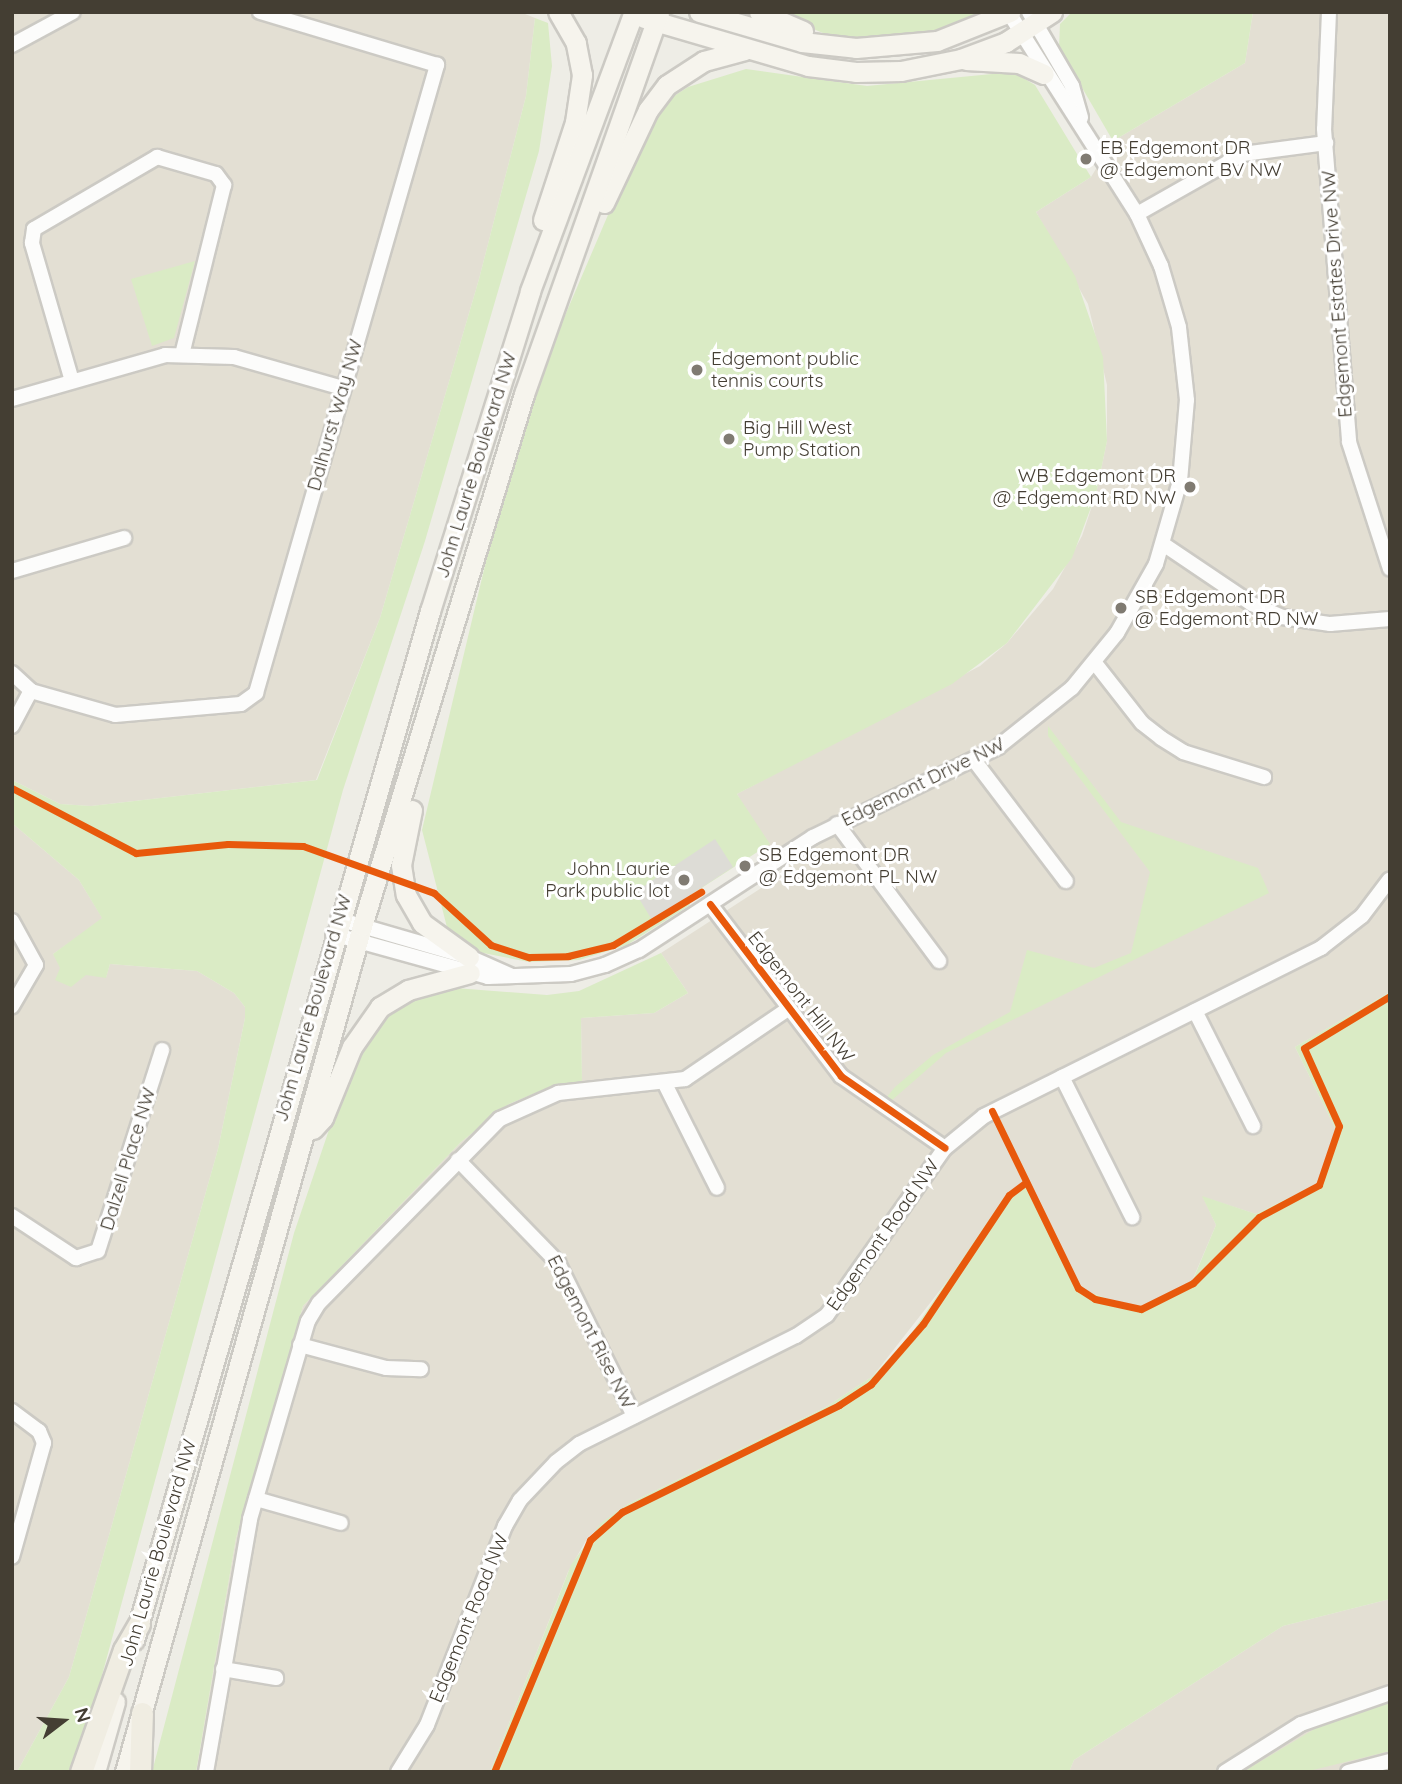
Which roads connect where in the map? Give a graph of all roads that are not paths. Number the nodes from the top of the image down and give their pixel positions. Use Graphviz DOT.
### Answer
graph roads {
  1 [pos="260,12"];
  2 [pos="558,12"];
  3 [pos="699,12"];
  4 [pos="759,12"];
  5 [pos="1329,12"];
  6 [pos="631,13"];
  7 [pos="1009,13"];
  8 [pos="67,14"];
  9 [pos="657,17"];
  10 [pos="1035,20"];
  11 [pos="12,45"];
  12 [pos="839,46"];
  13 [pos="750,49"];
  14 [pos="961,59"];
  15 [pos="1044,74"];
  16 [pos="1081,120"];
  17 [pos="1326,143"];
  18 [pos="1137,214"];
  19 [pos="530,290"];
  20 [pos="182,355"];
  21 [pos="72,381"];
  22 [pos="343,388"];
  23 [pos="524,394"];
  24 [pos="12,400"];
  25 [pos="124,538"];
  26 [pos="1163,544"];
  27 [pos="1390,569"];
  28 [pos="12,571"];
  29 [pos="1390,619"];
  30 [pos="1095,663"];
  31 [pos="12,673"];
  32 [pos="32,691"];
  33 [pos="12,726"];
  34 [pos="418,752"];
  35 [pos="974,760"];
  36 [pos="1264,777"];
  37 [pos="837,824"];
  38 [pos="1390,879"];
  39 [pos="1066,881"];
  40 [pos="710,904"];
  41 [pos="12,921"];
  42 [pos="336,926"];
  43 [pos="360,934"];
  44 [pos="939,961"];
  45 [pos="470,965"];
  46 [pos="12,1006"];
  47 [pos="788,1009"];
  48 [pos="1195,1011"];
  49 [pos="162,1050"];
  50 [pos="1062,1077"];
  51 [pos="665,1084"];
  52 [pos="1253,1126"];
  53 [pos="305,1138"];
  54 [pos="945,1149"];
  55 [pos="458,1160"];
  56 [pos="718,1188"];
  57 [pos="12,1216"];
  58 [pos="1132,1217"];
  59 [pos="300,1345"];
  60 [pos="421,1369"];
  61 [pos="12,1411"];
  62 [pos="634,1416"];
  63 [pos="256,1499"];
  64 [pos="341,1523"];
  65 [pos="12,1557"];
  66 [pos="139,1624"];
  67 [pos="223,1669"];
  68 [pos="276,1678"];
  69 [pos="1390,1693"];
  70 [pos="142,1713"];
  71 [pos="1390,1760"];
  72 [pos="81,1772"];
  73 [pos="95,1772"];
  74 [pos="125,1772"];
  75 [pos="140,1772"];
  76 [pos="206,1772"];
  77 [pos="398,1772"];
  78 [pos="1225,1772"];
  79 [pos="1348,1772"];
  1 -- 22 [label="street, Dalhurst Way NW"];
  2 -- 19 [label="main road"];
  3 -- 12 [label="main road"];
  4 -- 12 [label="main road"];
  5 -- 17 [label="street, Edgemont Estates Drive NW"];
  6 -- 9 [label="main road"];
  6 -- 19 [label="main road, John Laurie Boulevard NW"];
  7 -- 10 [label="street, Edgemont Drive NW"];
  7 -- 12 [label="main road"];
  8 -- 11 [label="street"];
  9 -- 13 [label="main road"];
  9 -- 23 [label="main road, John Laurie Boulevard NW"];
  10 -- 14 [label="main road"];
  10 -- 15 [label="street, Edgemont Drive NW"];
  10 -- 16 [label="street, Edgemont Drive NW"];
  13 -- 14 [label="main road"];
  13 -- 23 [label="main road"];
  14 -- 15 [label="main road"];
  15 -- 16 [label="street, Edgemont Drive NW"];
  16 -- 18 [label="street, Edgemont Drive NW"];
  17 -- 18 [label="street"];
  17 -- 27 [label="street, Edgemont Estates Drive NW"];
  18 -- 26 [label="street, Edgemont Drive NW"];
  19 -- 42 [label="main road, John Laurie Boulevard NW"];
  20 -- 21 [label="street"];
  20 -- 21 [label="street"];
  20 -- 22 [label="street"];
  21 -- 24 [label="street"];
  22 -- 32 [label="street, Dalhurst Way NW"];
  23 -- 34 [label="main road, John Laurie Boulevard NW"];
  25 -- 28 [label="street"];
  26 -- 29 [label="street"];
  26 -- 30 [label="street, Edgemont Drive NW"];
  30 -- 35 [label="street, Edgemont Drive NW"];
  30 -- 36 [label="street"];
  31 -- 32 [label="street, Dalhurst Way NW"];
  32 -- 33 [label="street"];
  34 -- 43 [label="main road, John Laurie Boulevard NW"];
  34 -- 45 [label="main road"];
  35 -- 37 [label="street, Edgemont Drive NW"];
  35 -- 39 [label="street"];
  37 -- 40 [label="street, Edgemont Drive NW"];
  37 -- 44 [label="street"];
  38 -- 48 [label="street, Edgemont Road NW"];
  40 -- 45 [label="street, Edgemont Drive NW"];
  40 -- 47 [label="street, Edgemont Hill NW"];
  41 -- 46 [label="street"];
  42 -- 43 [label="street, Edgemont Drive NW"];
  42 -- 66 [label="main road, John Laurie Boulevard NW"];
  43 -- 45 [label="street, Edgemont Drive NW"];
  43 -- 53 [label="main road, John Laurie Boulevard NW"];
  45 -- 53 [label="main road"];
  47 -- 51 [label="street"];
  47 -- 54 [label="street, Edgemont Hill NW"];
  48 -- 50 [label="street, Edgemont Road NW"];
  48 -- 52 [label="street"];
  49 -- 57 [label="street, Dalzell Place NW"];
  50 -- 54 [label="street, Edgemont Road NW"];
  50 -- 58 [label="street"];
  51 -- 55 [label="street"];
  51 -- 56 [label="street"];
  53 -- 70 [label="main road, John Laurie Boulevard NW"];
  54 -- 62 [label="street, Edgemont Road NW"];
  55 -- 59 [label="street"];
  55 -- 62 [label="street, Edgemont Rise NW"];
  59 -- 60 [label="street"];
  59 -- 63 [label="street"];
  61 -- 65 [label="street"];
  62 -- 77 [label="street, Edgemont Road NW"];
  63 -- 64 [label="street"];
  63 -- 67 [label="street"];
  66 -- 72 [label="main road"];
  66 -- 73 [label="main road, John Laurie Boulevard NW"];
  67 -- 68 [label="street"];
  67 -- 76 [label="street"];
  69 -- 78 [label="street"];
  70 -- 74 [label="main road, John Laurie Boulevard NW"];
  70 -- 75 [label="main road"];
  71 -- 79 [label="street"];
}
